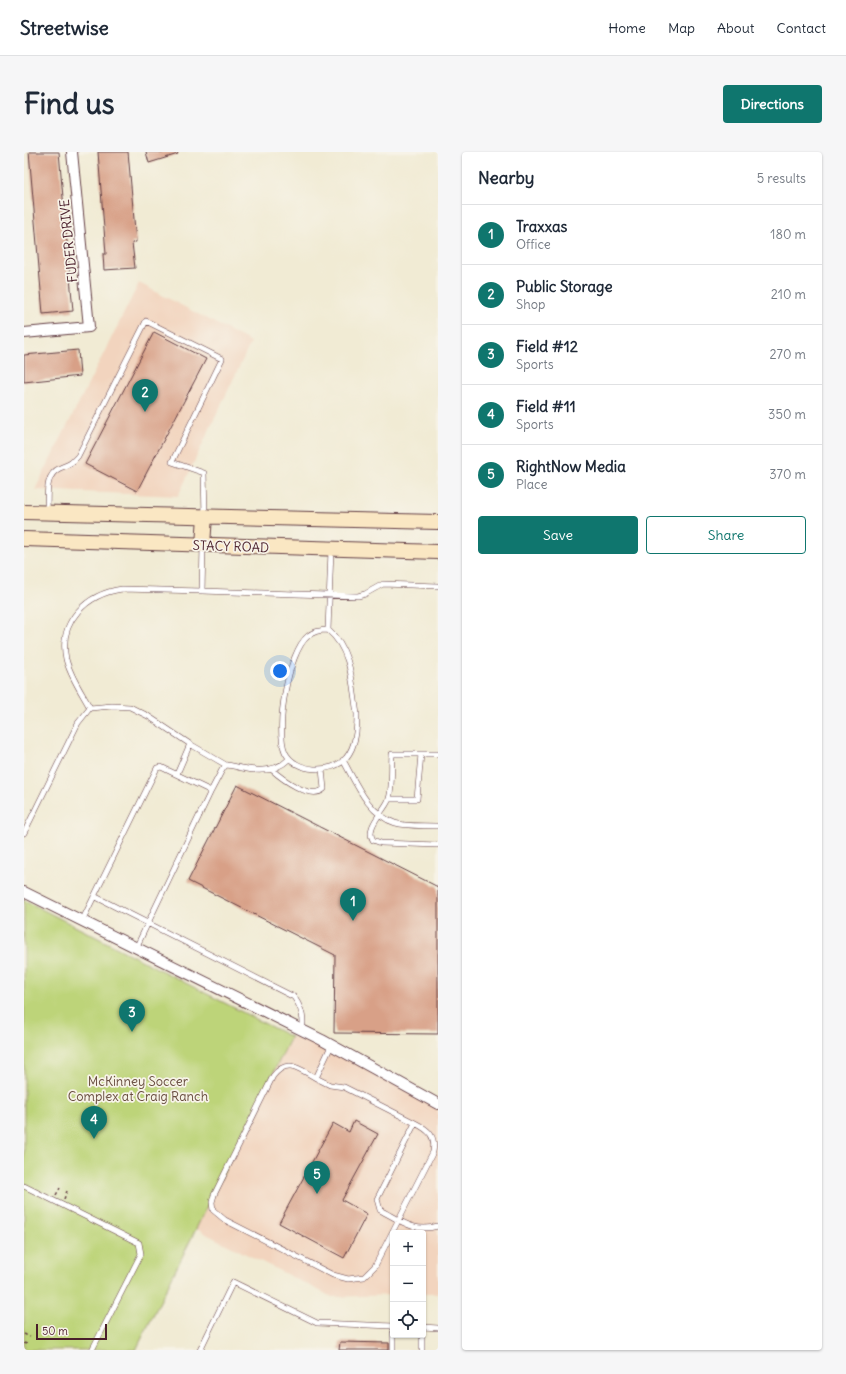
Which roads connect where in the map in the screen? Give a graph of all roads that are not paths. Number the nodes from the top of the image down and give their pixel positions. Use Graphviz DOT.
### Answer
graph roads {
  1 [pos="72,152"];
  2 [pos="24,333"];
  3 [pos="24,512"];
  4 [pos="47,512"];
  5 [pos="205,516"];
  6 [pos="438,522"];
  7 [pos="24,539"];
  8 [pos="203,545"];
  9 [pos="331,549"];
  10 [pos="438,552"];
  11 [pos="438,586"];
  12 [pos="202,591"];
  13 [pos="330,595"];
  14 [pos="328,630"];
  15 [pos="90,708"];
  16 [pos="190,744"];
  17 [pos="422,754"];
  18 [pos="438,754"];
  19 [pos="289,759"];
  20 [pos="343,760"];
  21 [pos="226,765"];
  22 [pos="271,769"];
  23 [pos="322,769"];
  24 [pos="176,774"];
  25 [pos="211,791"];
  26 [pos="390,799"];
  27 [pos="380,815"];
  28 [pos="438,826"];
  29 [pos="24,833"];
  30 [pos="438,845"];
  31 [pos="24,892"];
  32 [pos="94,896"];
  33 [pos="82,921"];
  34 [pos="148,923"];
  35 [pos="136,948"];
  36 [pos="302,1030"];
  37 [pos="331,1046"];
  38 [pos="316,1078"];
  39 [pos="438,1104"];
  40 [pos="415,1123"];
  41 [pos="24,1186"];
  42 [pos="399,1220"];
  43 [pos="438,1226"];
  44 [pos="390,1326"];
  45 [pos="426,1327"];
  46 [pos="438,1328"];
  47 [pos="393,1338"];
  48 [pos="422,1338"];
  49 [pos="92,1350"];
  50 [pos="200,1350"];
  51 [pos="393,1350"];
  52 [pos="422,1350"];
  1 -- 2 [label="street, FUDER DRIVE"];
  3 -- 4 [label="main road"];
  4 -- 5 [label="main road"];
  4 -- 5 [label="lane"];
  5 -- 6 [label="main road"];
  5 -- 8 [label="main road"];
  7 -- 8 [label="main road, STACY ROAD"];
  8 -- 9 [label="main road, STACY ROAD"];
  8 -- 12 [label="lane"];
  9 -- 10 [label="main road, STACY ROAD"];
  9 -- 13 [label="lane"];
  11 -- 13 [label="lane"];
  12 -- 13 [label="lane"];
  12 -- 15 [label="lane"];
  13 -- 14 [label="lane"];
  14 -- 19 [label="lane"];
  14 -- 20 [label="lane"];
  15 -- 16 [label="lane"];
  15 -- 29 [label="lane"];
  16 -- 21 [label="lane"];
  16 -- 24 [label="lane"];
  17 -- 18 [label="lane"];
  17 -- 26 [label="lane"];
  17 -- 26 [label="lane"];
  19 -- 22 [label="lane"];
  19 -- 23 [label="lane"];
  20 -- 23 [label="lane"];
  20 -- 27 [label="lane"];
  21 -- 22 [label="lane"];
  21 -- 25 [label="lane"];
  22 -- 23 [label="lane"];
  24 -- 25 [label="lane"];
  24 -- 32 [label="lane"];
  25 -- 34 [label="lane"];
  26 -- 27 [label="lane"];
  27 -- 28 [label="lane"];
  27 -- 30 [label="lane"];
  31 -- 33 [label="street"];
  32 -- 33 [label="lane"];
  32 -- 34 [label="lane"];
  33 -- 35 [label="street"];
  34 -- 35 [label="lane"];
  34 -- 36 [label="lane"];
  35 -- 36 [label="street"];
  36 -- 37 [label="street"];
  37 -- 38 [label="lane"];
  37 -- 39 [label="street"];
  38 -- 40 [label="lane"];
  38 -- 42 [label="lane"];
  40 -- 42 [label="lane"];
  40 -- 42 [label="lane"];
  41 -- 49 [label="lane"];
  42 -- 43 [label="lane"];
  44 -- 50 [label="lane"];
  45 -- 46 [label="lane"];
  47 -- 51 [label="lane"];
  48 -- 52 [label="lane"];
}
